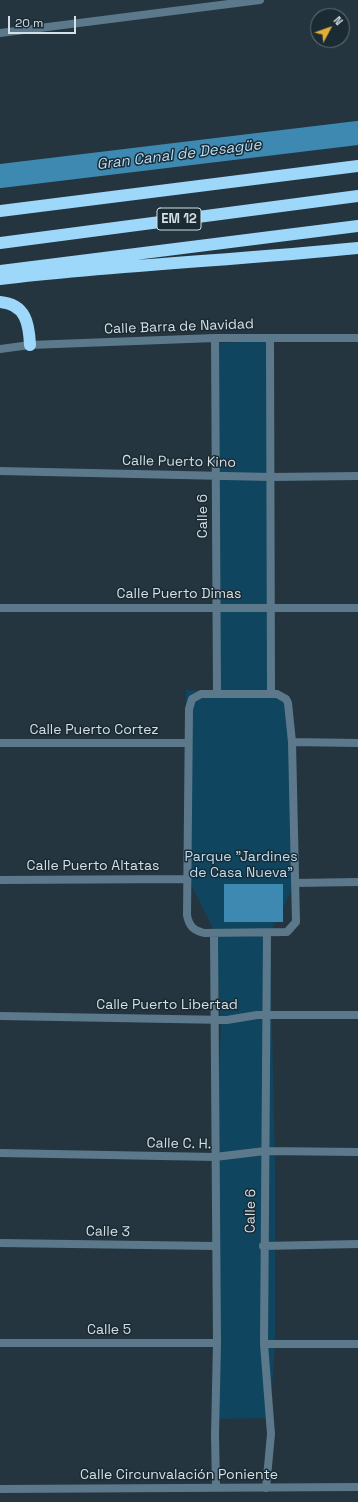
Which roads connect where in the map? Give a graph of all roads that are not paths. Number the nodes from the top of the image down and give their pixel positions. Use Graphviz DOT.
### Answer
graph roads {
  1 [pos="260,0"];
  2 [pos="0,33"];
  3 [pos="358,166"];
  4 [pos="358,196"];
  5 [pos="0,211"];
  6 [pos="358,226"];
  7 [pos="0,243"];
  8 [pos="358,248"];
  9 [pos="0,271"];
  10 [pos="0,279"];
  11 [pos="0,302"];
  12 [pos="215,338"];
  13 [pos="270,338"];
  14 [pos="358,338"];
  15 [pos="30,345"];
  16 [pos="0,349"];
  17 [pos="0,470"];
  18 [pos="216,475"];
  19 [pos="358,476"];
  20 [pos="271,477"];
  21 [pos="216,607"];
  22 [pos="271,607"];
  23 [pos="0,608"];
  24 [pos="358,608"];
  25 [pos="217,694"];
  26 [pos="271,694"];
  27 [pos="292,742"];
  28 [pos="0,743"];
  29 [pos="188,743"];
  30 [pos="358,743"];
  31 [pos="187,879"];
  32 [pos="0,880"];
  33 [pos="358,882"];
  34 [pos="295,883"];
  35 [pos="214,934"];
  36 [pos="267,934"];
  37 [pos="358,1015"];
  38 [pos="0,1016"];
  39 [pos="266,1016"];
  40 [pos="215,1020"];
  41 [pos="265,1151"];
  42 [pos="358,1152"];
  43 [pos="0,1153"];
  44 [pos="214,1158"];
  45 [pos="0,1243"];
  46 [pos="358,1244"];
  47 [pos="216,1246"];
  48 [pos="263,1246"];
  49 [pos="0,1343"];
  50 [pos="217,1344"];
  51 [pos="264,1344"];
  52 [pos="358,1344"];
  53 [pos="216,1487"];
  54 [pos="358,1487"];
  55 [pos="266,1488"];
  56 [pos="0,1489"];
  1 -- 2 [label="street"];
  3 -- 5 [label="highway"];
  4 -- 7 [label="highway, EM 12"];
  6 -- 9 [label="highway, EM 12"];
  8 -- 10 [label="highway"];
  11 -- 15 [label="highway"];
  12 -- 13 [label="street, Calle Barra de Navidad"];
  12 -- 15 [label="street, Calle Barra de Navidad"];
  12 -- 18 [label="street, Calle 6"];
  13 -- 14 [label="street, Calle Barra de Navidad"];
  13 -- 20 [label="street"];
  15 -- 16 [label="street, Calle Barra de Navidad"];
  17 -- 18 [label="street, Calle Puerto Kino"];
  18 -- 20 [label="street, Calle Puerto Kino"];
  18 -- 21 [label="street, Calle 6"];
  19 -- 20 [label="street, Calle Puerto Kino"];
  20 -- 22 [label="street"];
  21 -- 22 [label="street, Calle Puerto Dimas"];
  21 -- 23 [label="street, Calle Puerto Dimas"];
  21 -- 25 [label="street, Calle 6"];
  22 -- 24 [label="street, Calle Puerto Dimas"];
  22 -- 26 [label="street"];
  25 -- 26 [label="street"];
  25 -- 29 [label="street"];
  26 -- 27 [label="street"];
  27 -- 30 [label="street"];
  27 -- 34 [label="street"];
  28 -- 29 [label="street, Calle Puerto Cortez"];
  29 -- 31 [label="street"];
  31 -- 32 [label="street, Calle Puerto Altatas"];
  31 -- 35 [label="street"];
  33 -- 34 [label="street"];
  34 -- 36 [label="street"];
  35 -- 36 [label="street"];
  35 -- 40 [label="street"];
  36 -- 39 [label="street, Calle 6"];
  37 -- 39 [label="street, Calle Puerto Libertad"];
  38 -- 40 [label="street, Calle Puerto Libertad"];
  39 -- 40 [label="street, Calle Puerto Libertad"];
  39 -- 41 [label="street, Calle 6"];
  40 -- 44 [label="street"];
  41 -- 42 [label="street, Calle C. H."];
  41 -- 44 [label="street, Calle C. H."];
  41 -- 48 [label="street, Calle 6"];
  43 -- 44 [label="street, Calle C. H."];
  44 -- 47 [label="street"];
  45 -- 47 [label="street, Calle 3"];
  46 -- 48 [label="street"];
  47 -- 50 [label="street"];
  48 -- 51 [label="street, Calle 6"];
  49 -- 50 [label="street, Calle 5"];
  50 -- 53 [label="street"];
  51 -- 52 [label="street"];
  51 -- 55 [label="street, Calle 6"];
  53 -- 55 [label="street, Calle Circunvalación Poniente"];
  53 -- 56 [label="street, Calle Circunvalación Poniente"];
  54 -- 55 [label="street, Calle Circunvalación Poniente"];
}
